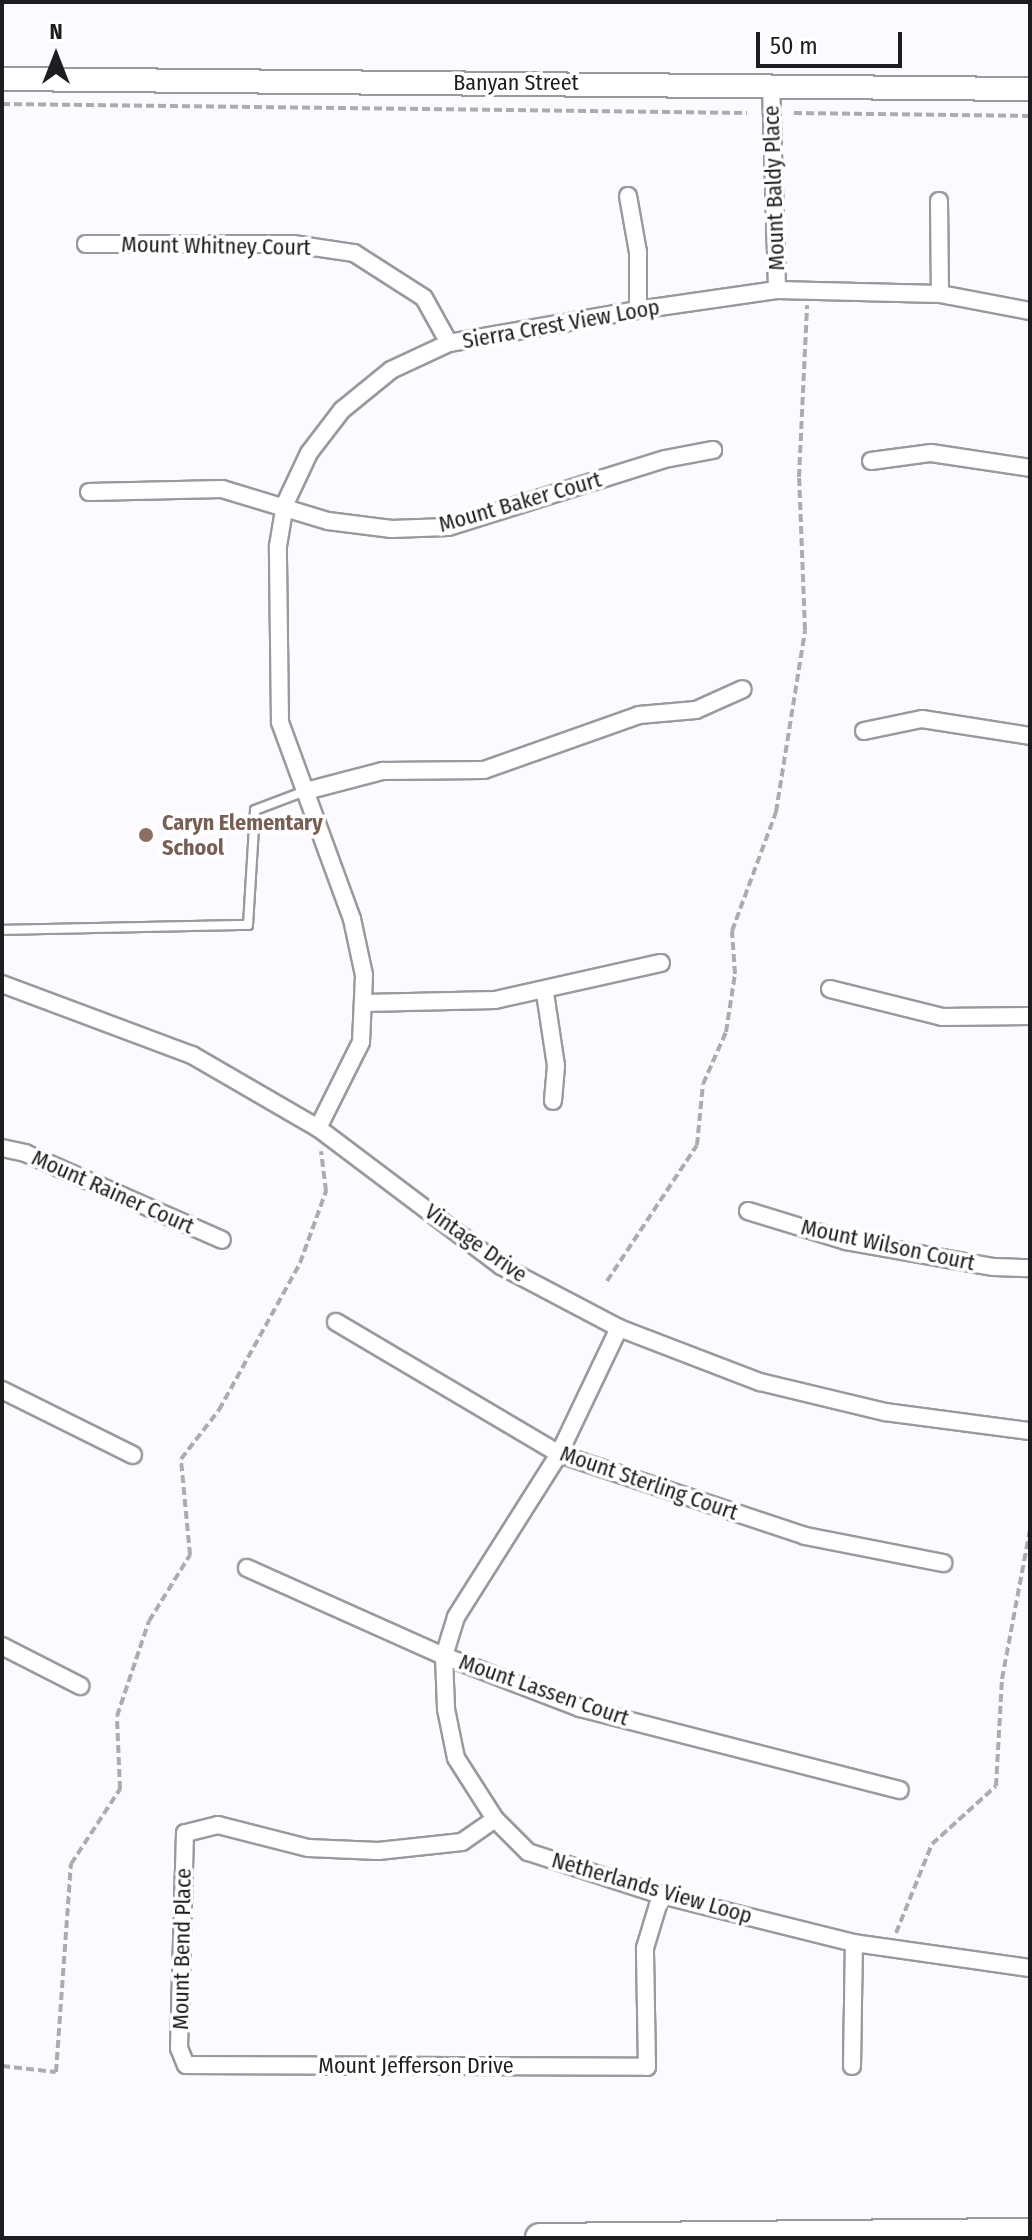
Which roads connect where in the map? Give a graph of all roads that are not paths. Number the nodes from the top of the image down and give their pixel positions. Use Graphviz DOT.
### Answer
graph roads {
  1 [pos="2,79"];
  2 [pos="771,85"];
  3 [pos="1030,89"];
  4 [pos="628,196"];
  5 [pos="939,201"];
  6 [pos="86,244"];
  7 [pos="777,290"];
  8 [pos="940,294"];
  9 [pos="638,310"];
  10 [pos="1030,311"];
  11 [pos="449,343"];
  12 [pos="713,450"];
  13 [pos="871,461"];
  14 [pos="1030,468"];
  15 [pos="89,492"];
  16 [pos="285,504"];
  17 [pos="743,689"];
  18 [pos="864,731"];
  19 [pos="1030,736"];
  20 [pos="306,791"];
  21 [pos="2,930"];
  22 [pos="661,963"];
  23 [pos="2,984"];
  24 [pos="830,989"];
  25 [pos="545,993"];
  26 [pos="365,1003"];
  27 [pos="1030,1016"];
  28 [pos="553,1101"];
  29 [pos="318,1128"];
  30 [pos="2,1148"];
  31 [pos="748,1211"];
  32 [pos="222,1240"];
  33 [pos="1030,1268"];
  34 [pos="336,1322"];
  35 [pos="619,1328"];
  36 [pos="2,1390"];
  37 [pos="1030,1431"];
  38 [pos="559,1454"];
  39 [pos="133,1455"];
  40 [pos="943,1563"];
  41 [pos="247,1568"];
  42 [pos="2,1646"];
  43 [pos="444,1656"];
  44 [pos="80,1686"];
  45 [pos="900,1790"];
  46 [pos="495,1819"];
  47 [pos="661,1895"];
  48 [pos="854,1943"];
  49 [pos="1030,1968"];
  50 [pos="186,2065"];
  51 [pos="852,2066"];
  52 [pos="1030,2233"];
  53 [pos="540,2238"];
  1 -- 2 [label="main road, Banyan Street"];
  2 -- 3 [label="main road, Banyan Street"];
  2 -- 7 [label="street, Mount Baldy Place"];
  4 -- 9 [label="street"];
  5 -- 8 [label="street"];
  6 -- 11 [label="street, Mount Whitney Court"];
  7 -- 8 [label="street, Sierra Crest View Loop"];
  7 -- 9 [label="street, Sierra Crest View Loop"];
  8 -- 10 [label="street, Sierra Crest View Loop"];
  9 -- 11 [label="street, Sierra Crest View Loop"];
  11 -- 16 [label="street, Sierra Crest View Loop"];
  12 -- 16 [label="street, Mount Baker Court"];
  13 -- 14 [label="street"];
  15 -- 16 [label="street, Mount Baker Court"];
  16 -- 20 [label="street, Sierra Crest View Loop"];
  17 -- 20 [label="street"];
  18 -- 19 [label="street"];
  20 -- 21 [label="lane"];
  20 -- 26 [label="street, Sierra Crest View Loop"];
  22 -- 25 [label="street"];
  23 -- 29 [label="street, Vintage Drive"];
  24 -- 27 [label="street"];
  25 -- 26 [label="street"];
  25 -- 28 [label="street"];
  26 -- 29 [label="street, Sierra Crest View Loop"];
  29 -- 35 [label="street, Vintage Drive"];
  30 -- 32 [label="street, Mount Rainer Court"];
  31 -- 33 [label="street, Mount Wilson Court"];
  34 -- 38 [label="street, Mount Sterling Court"];
  35 -- 37 [label="street, Vintage Drive"];
  35 -- 38 [label="street, Netherlands View Loop"];
  36 -- 39 [label="street"];
  38 -- 40 [label="street, Mount Sterling Court"];
  38 -- 43 [label="street, Netherlands View Loop"];
  41 -- 43 [label="street, Mount Lassen Court"];
  42 -- 44 [label="street"];
  43 -- 45 [label="street, Mount Lassen Court"];
  43 -- 46 [label="street, Netherlands View Loop"];
  46 -- 47 [label="street, Netherlands View Loop"];
  46 -- 50 [label="street, Mount Bend Place"];
  47 -- 48 [label="street, Netherlands View Loop"];
  47 -- 50 [label="street, Mount Jefferson Drive"];
  48 -- 49 [label="street, Netherlands View Loop"];
  48 -- 51 [label="street"];
  52 -- 53 [label="highway"];
}
